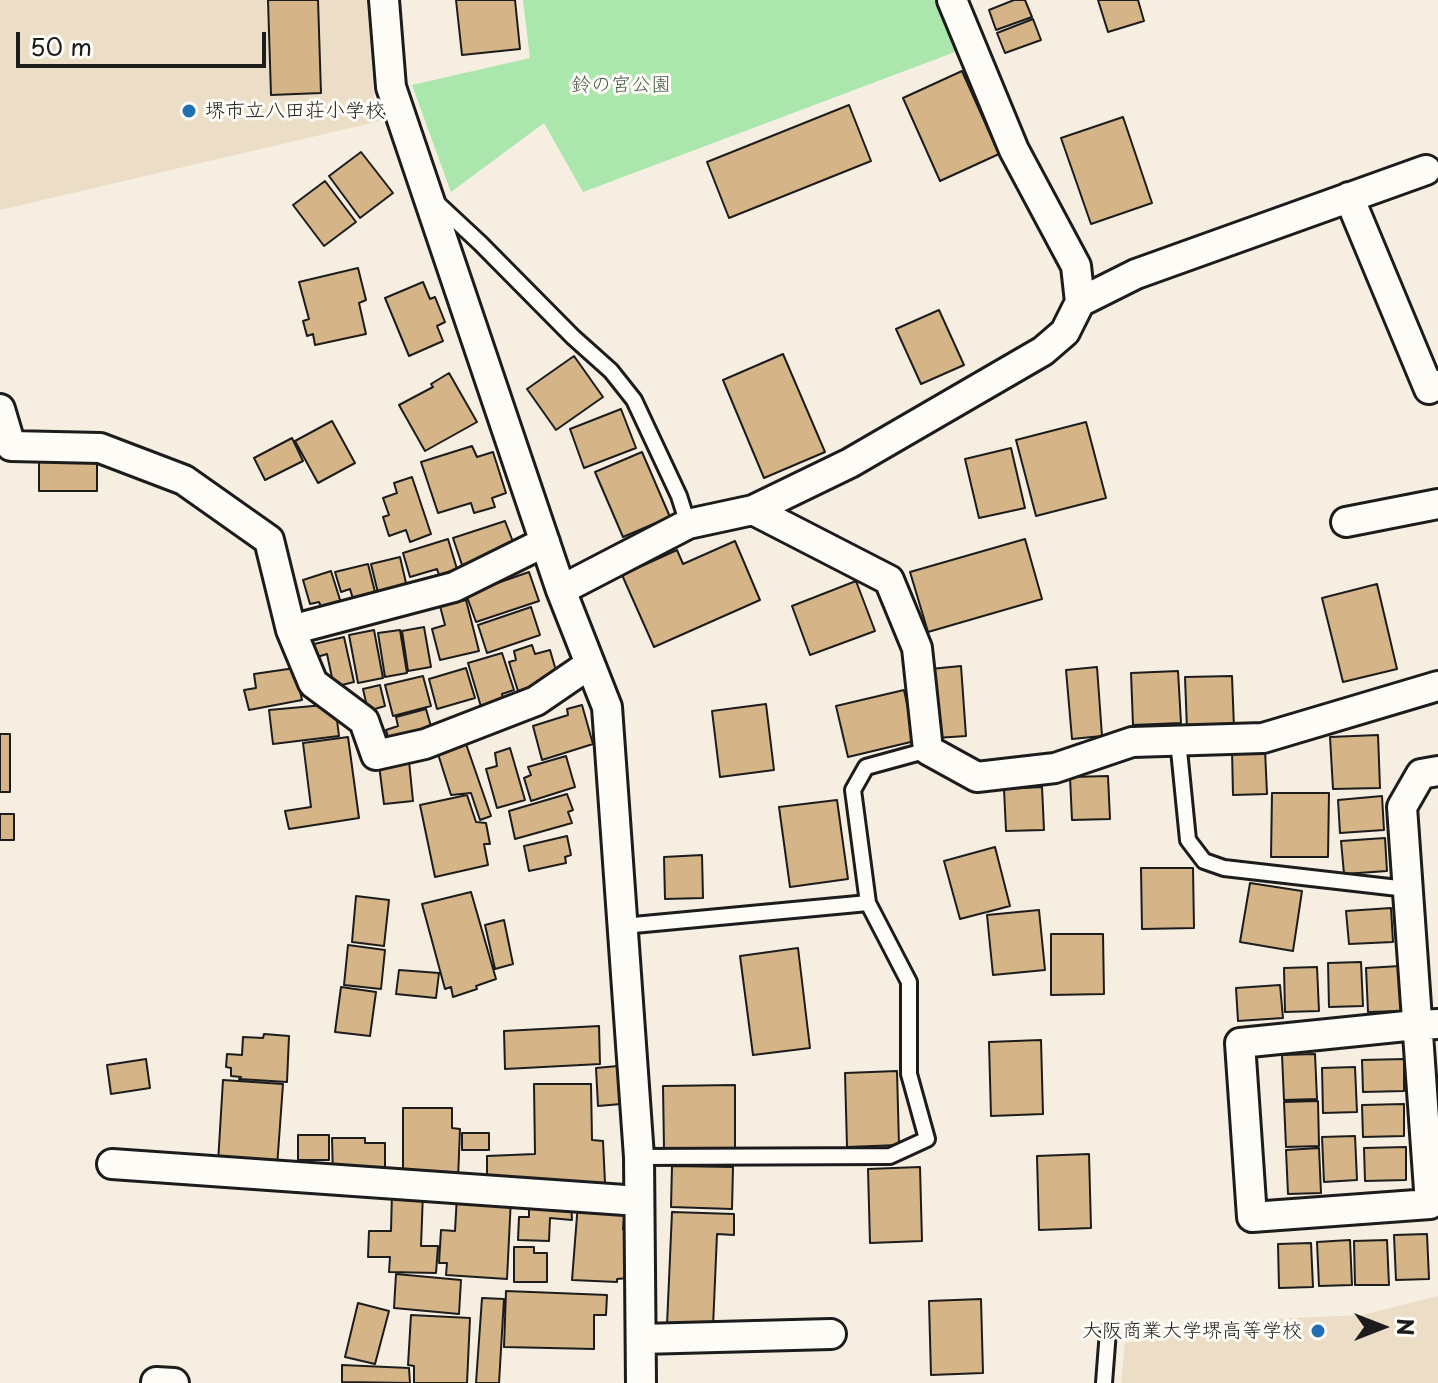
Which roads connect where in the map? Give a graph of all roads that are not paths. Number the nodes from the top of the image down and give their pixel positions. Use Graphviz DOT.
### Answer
graph roads {
  1 [pos="384,0"];
  2 [pos="952,0"];
  3 [pos="1426,170"];
  4 [pos="428,194"];
  5 [pos="1349,197"];
  6 [pos="1080,302"];
  7 [pos="1438,385"];
  8 [pos="0,409"];
  9 [pos="1438,504"];
  10 [pos="753,510"];
  11 [pos="1346,522"];
  12 [pos="688,524"];
  13 [pos="545,542"];
  14 [pos="561,590"];
  15 [pos="291,630"];
  16 [pos="590,664"];
  17 [pos="1438,686"];
  18 [pos="1178,740"];
  19 [pos="928,750"];
  20 [pos="1438,771"];
  21 [pos="1407,889"];
  22 [pos="868,903"];
  23 [pos="623,926"];
  24 [pos="1427,1024"];
  25 [pos="639,1157"];
  26 [pos="112,1164"];
  27 [pos="639,1201"];
  28 [pos="1108,1331"];
  29 [pos="831,1334"];
  30 [pos="641,1339"];
  31 [pos="156,1382"];
  32 [pos="174,1383"];
  33 [pos="641,1383"];
  34 [pos="1104,1383"];
  1 -- 4 [label="street"];
  2 -- 6 [label="street"];
  3 -- 5 [label="street"];
  4 -- 12 [label="lane"];
  4 -- 13 [label="street"];
  5 -- 6 [label="street"];
  5 -- 7 [label="street"];
  6 -- 10 [label="street"];
  8 -- 15 [label="street"];
  9 -- 11 [label="street"];
  10 -- 12 [label="street"];
  10 -- 19 [label="street"];
  12 -- 14 [label="street"];
  13 -- 14 [label="street"];
  13 -- 15 [label="street"];
  14 -- 16 [label="street"];
  15 -- 16 [label="street"];
  16 -- 23 [label="street"];
  17 -- 18 [label="street"];
  18 -- 19 [label="street"];
  18 -- 21 [label="lane"];
  19 -- 22 [label="lane"];
  20 -- 21 [label="street"];
  21 -- 24 [label="street"];
  22 -- 23 [label="lane"];
  22 -- 25 [label="lane"];
  23 -- 25 [label="street"];
  24 -- 24 [label="street"];
  25 -- 27 [label="street"];
  26 -- 27 [label="street"];
  27 -- 30 [label="street"];
  28 -- 34 [label="lane"];
  29 -- 30 [label="street"];
  30 -- 33 [label="street"];
  31 -- 32 [label="street"];
}
